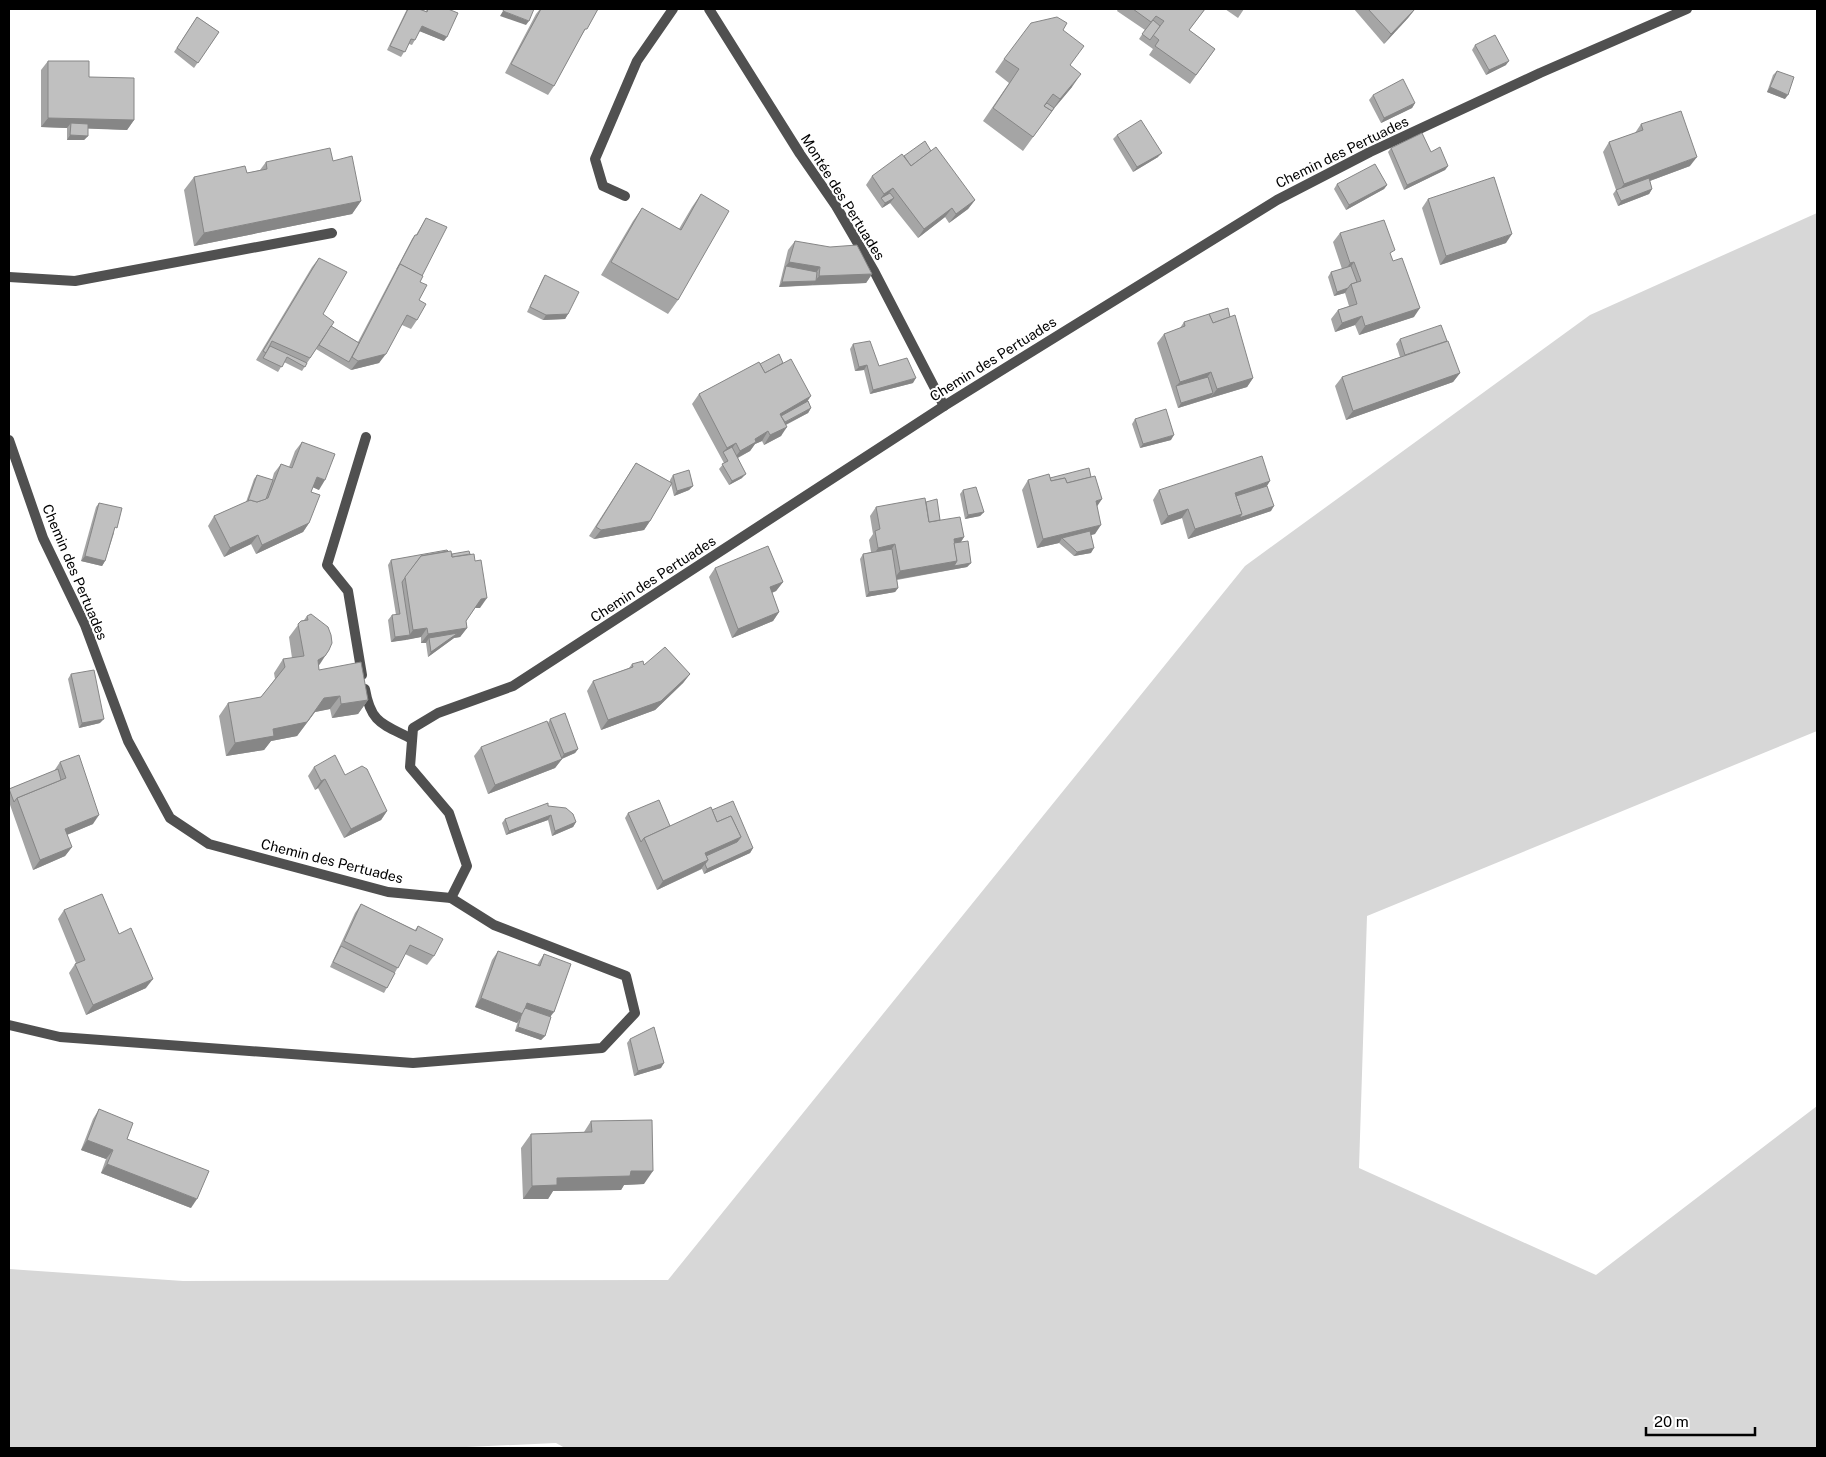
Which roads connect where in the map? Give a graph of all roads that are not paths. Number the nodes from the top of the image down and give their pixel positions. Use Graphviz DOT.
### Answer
graph roads {
  1 [pos="673,9"];
  2 [pos="709,9"];
  3 [pos="1687,9"];
  4 [pos="625,196"];
  5 [pos="332,233"];
  6 [pos="9,278"];
  7 [pos="944,406"];
  8 [pos="366,437"];
  9 [pos="9,440"];
  10 [pos="412,739"];
  11 [pos="451,898"];
  12 [pos="9,1025"];
  1 -- 4 [label="street"];
  2 -- 7 [label="street, Montée des Pertuades"];
  3 -- 7 [label="street, Chemin des Pertuades"];
  5 -- 6 [label="street"];
  7 -- 10 [label="street, Chemin des Pertuades"];
  8 -- 10 [label="street"];
  9 -- 11 [label="street, Chemin des Pertuades"];
  10 -- 11 [label="street"];
  11 -- 12 [label="street"];
}
